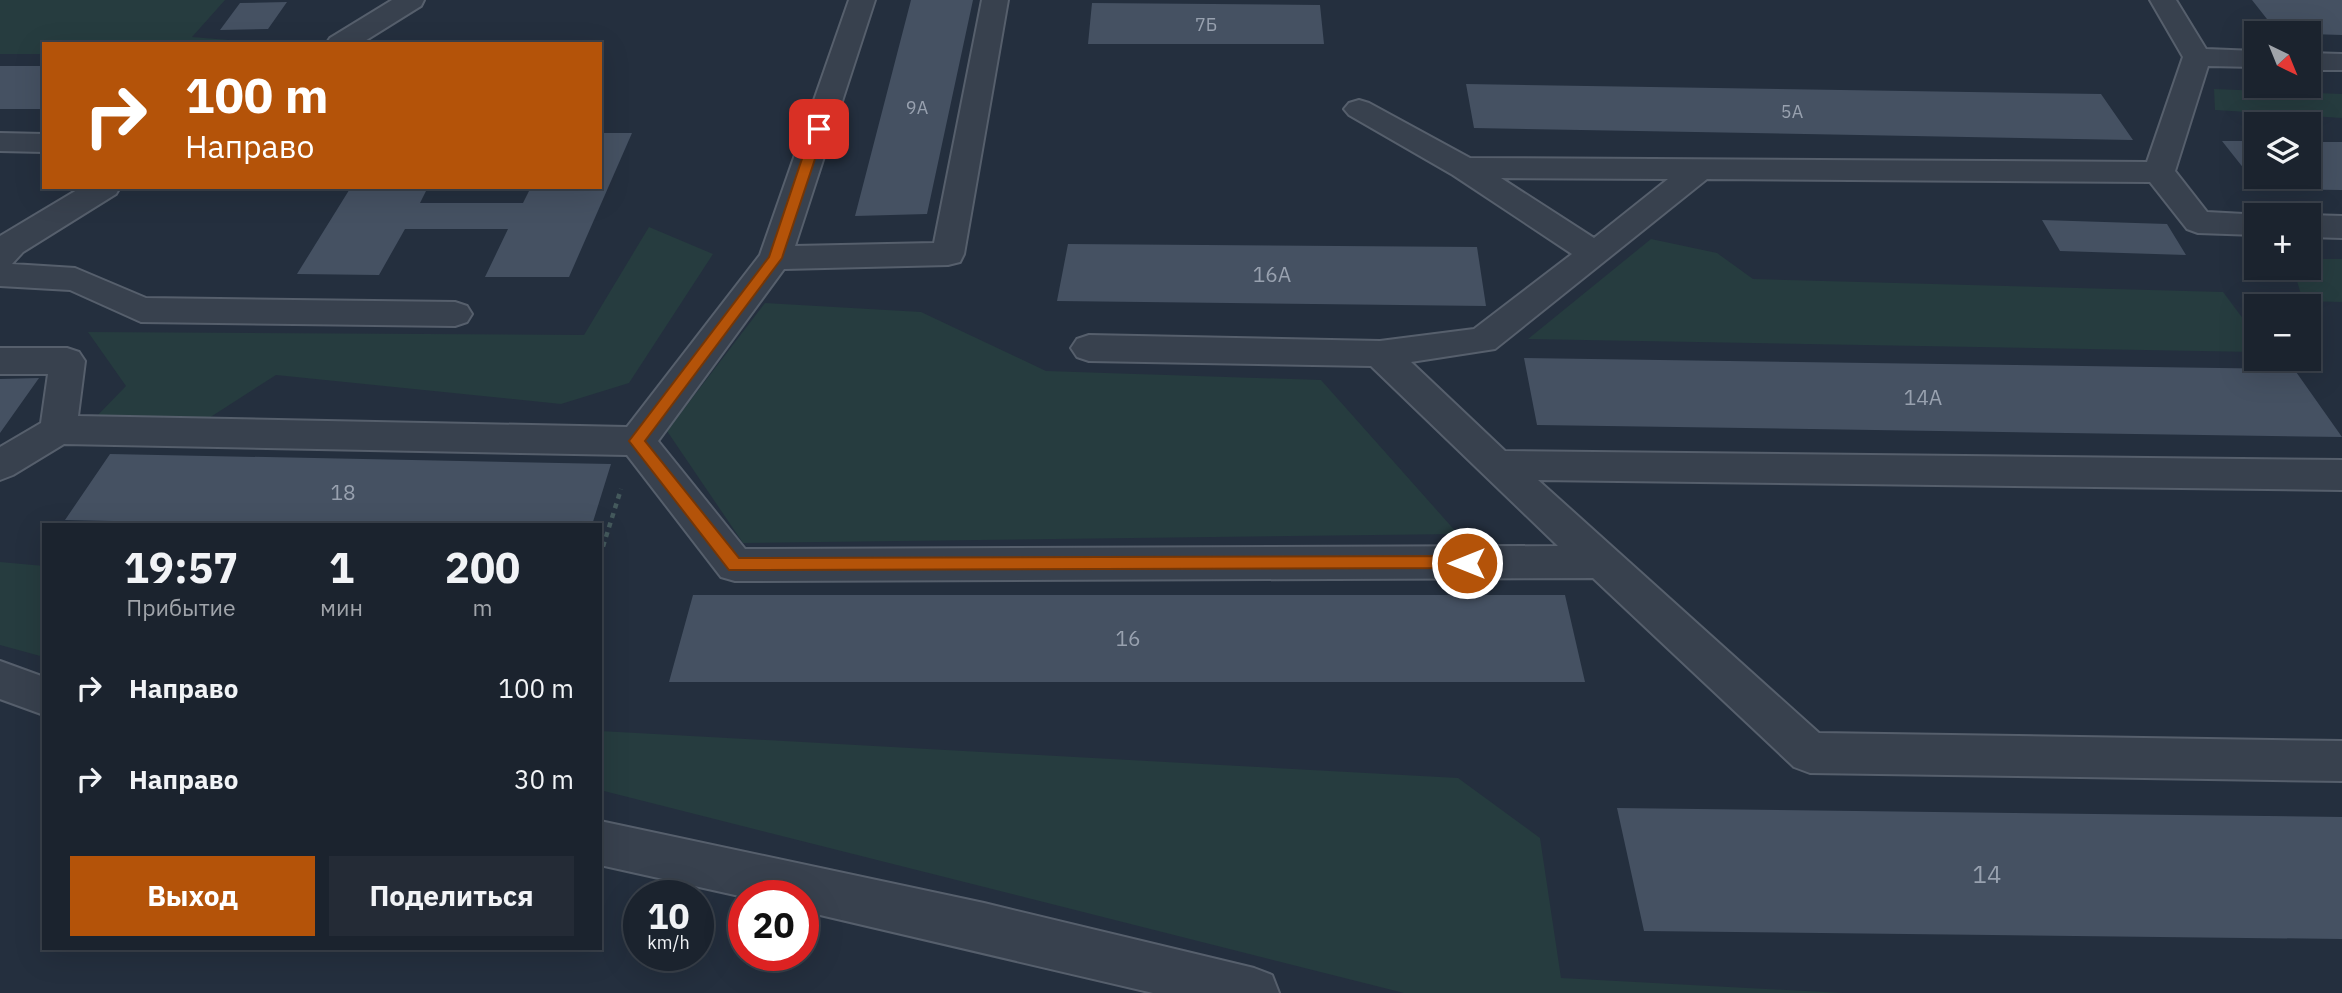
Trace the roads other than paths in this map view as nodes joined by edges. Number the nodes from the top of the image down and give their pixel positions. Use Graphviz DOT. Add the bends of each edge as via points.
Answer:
graph roads {
  1 [pos="411,0"];
  2 [pos="862,0"];
  3 [pos="995,0"];
  4 [pos="2163,0"];
  5 [pos="343,42"];
  6 [pos="2197,57"];
  7 [pos="2244,59"];
  8 [pos="2321,61"];
  9 [pos="2342,62"];
  10 [pos="1359,109"];
  11 [pos="0,142"];
  12 [pos="42,143"];
  13 [pos="1464,168"];
  14 [pos="1700,169"];
  15 [pos="2159,172"];
  16 [pos="102,189"];
  17 [pos="2244,224"];
  18 [pos="2321,226"];
  19 [pos="2342,226"];
  20 [pos="1595,254"];
  21 [pos="3,255"];
  22 [pos="775,258"];
  23 [pos="455,314"];
  24 [pos="1089,348"];
  25 [pos="1380,354"];
  26 [pos="0,361"];
  27 [pos="58,430"];
  28 [pos="636,441"];
  29 [pos="0,465"];
  30 [pos="1496,465"];
  31 [pos="2342,475"];
  32 [pos="1603,562"];
  33 [pos="0,680"];
  34 [pos="42,695"];
  35 [pos="2342,761"];
  36 [pos="602,843"];
  37 [pos="1254,993"];
  1 -- 5 [label="street"];
  2 -- 22 [label="street"];
  3 -- 22 [label="street" via="948,254"];
  4 -- 6 [label="street"];
  6 -- 7 [label="street"];
  6 -- 15 [label="street"];
  8 -- 9 [label="street"];
  10 -- 13 [label="street"];
  11 -- 12 [label="street"];
  13 -- 14 [label="street"];
  13 -- 20 [label="street"];
  14 -- 15 [label="street"];
  14 -- 20 [label="street"];
  15 -- 17 [label="street" via="2198,222"];
  16 -- 21 [label="street"];
  18 -- 19 [label="street"];
  20 -- 25 [label="street" via="1483,340"];
  21 -- 23 [label="street" via="75,279 141,310"];
  22 -- 28 [label="street"];
  24 -- 25 [label="street"];
  25 -- 30 [label="street"];
  26 -- 27 [label="street" via="66,361"];
  27 -- 28 [label="street"];
  27 -- 29 [label="street"];
  28 -- 32 [label="street" via="735,565"];
  30 -- 31 [label="street"];
  30 -- 32 [label="street"];
  32 -- 35 [label="street" via="1810,753"];
  33 -- 34 [label="street"];
  36 -- 37 [label="street" via="984,927"];
}
